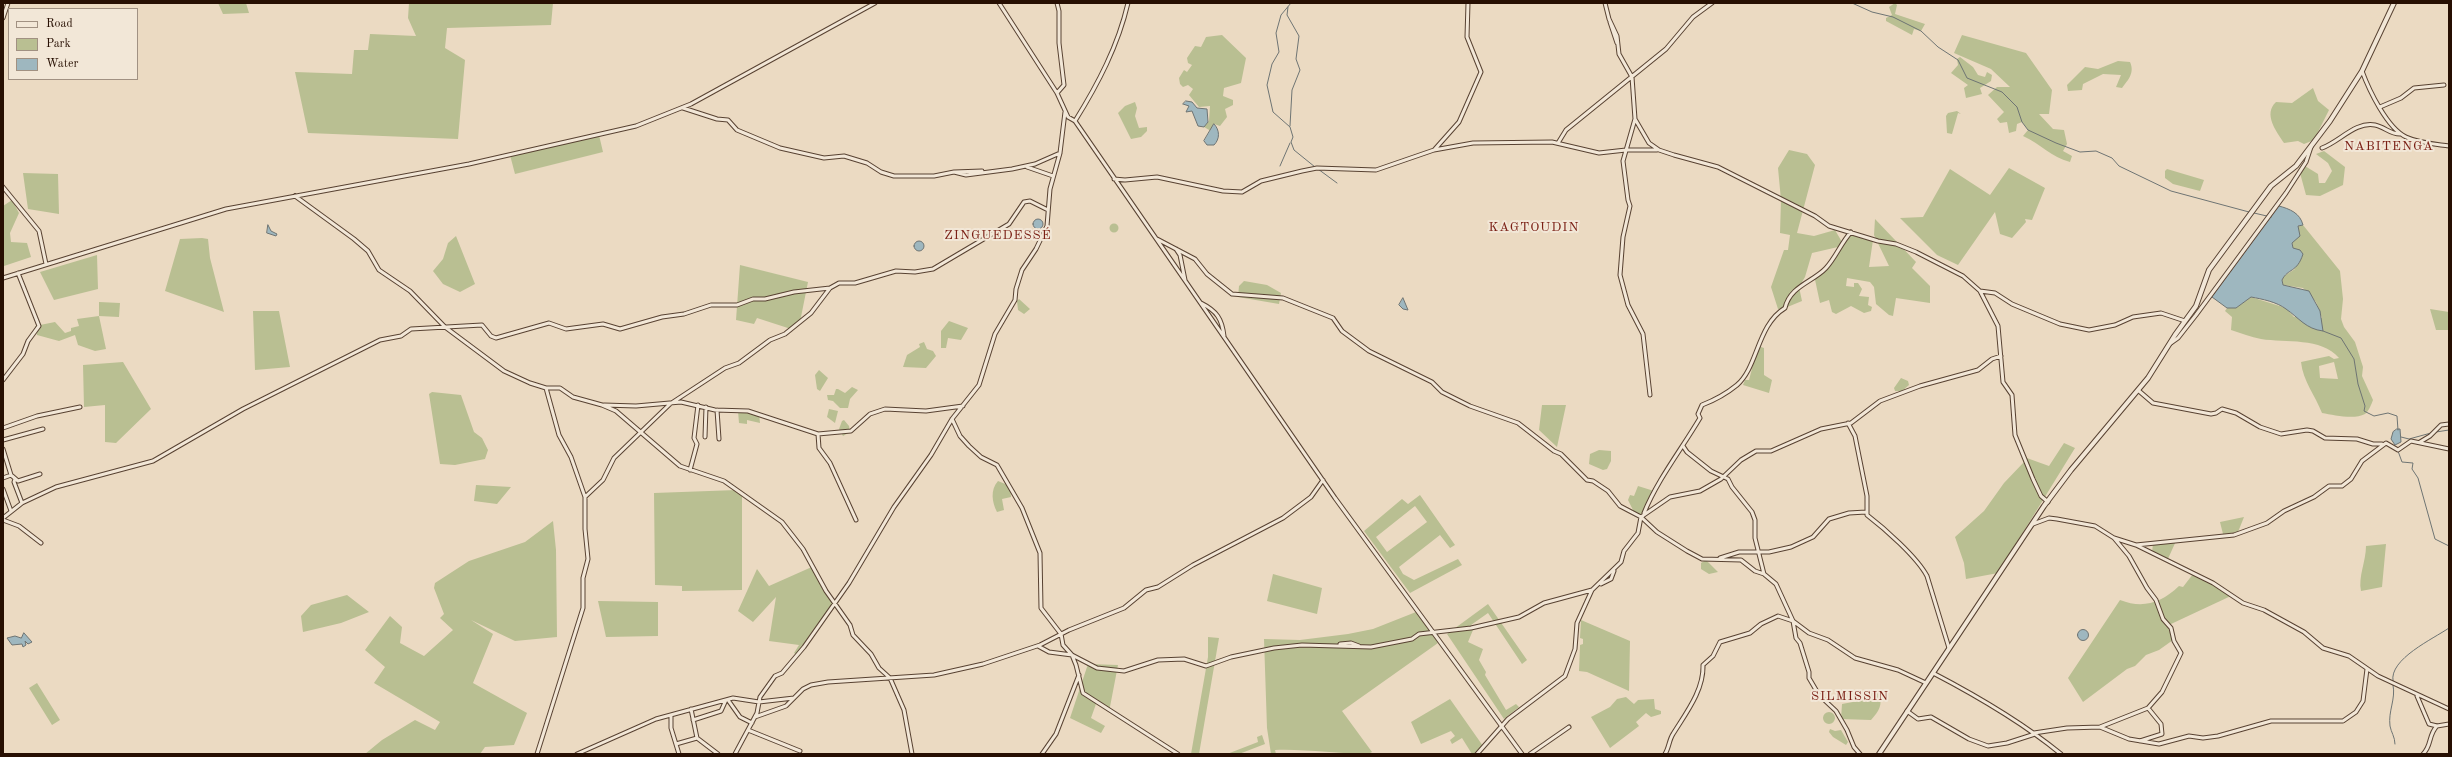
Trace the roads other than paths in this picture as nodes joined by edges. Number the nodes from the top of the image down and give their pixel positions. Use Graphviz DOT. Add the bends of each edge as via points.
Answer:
graph roads {
  1 [pos="8,3"];
  2 [pos="876,3"];
  3 [pos="999,3"];
  4 [pos="1057,3"];
  5 [pos="1128,3"];
  6 [pos="1468,3"];
  7 [pos="1606,3"];
  8 [pos="1712,3"];
  9 [pos="2394,3"];
  10 [pos="3,18"];
  11 [pos="2362,71"];
  12 [pos="1632,77"];
  13 [pos="2444,85"];
  14 [pos="1057,93"];
  15 [pos="2380,107"];
  16 [pos="683,108"];
  17 [pos="1065,112"];
  18 [pos="1635,119"];
  19 [pos="1074,122"];
  20 [pos="2401,134"];
  21 [pos="1558,142"];
  22 [pos="2449,146"];
  23 [pos="2311,147"];
  24 [pos="2322,148"];
  25 [pos="1434,150"];
  26 [pos="1626,150"];
  27 [pos="1659,150"];
  28 [pos="1060,153"];
  29 [pos="1025,167"];
  30 [pos="1053,176"];
  31 [pos="1114,179"];
  32 [pos="3,187"];
  33 [pos="295,196"];
  34 [pos="1048,210"];
  35 [pos="1851,232"];
  36 [pos="1157,239"];
  37 [pos="1174,248"];
  38 [pos="46,264"];
  39 [pos="18,273"];
  40 [pos="3,278"];
  41 [pos="1186,283"];
  42 [pos="830,288"];
  43 [pos="1980,292"];
  44 [pos="1200,303"];
  45 [pos="2185,321"];
  46 [pos="445,327"];
  47 [pos="1224,337"];
  48 [pos="2169,344"];
  49 [pos="2001,356"];
  50 [pos="3,380"];
  51 [pos="546,388"];
  52 [pos="2138,391"];
  53 [pos="1650,395"];
  54 [pos="670,404"];
  55 [pos="602,405"];
  56 [pos="698,405"];
  57 [pos="964,405"];
  58 [pos="80,407"];
  59 [pos="706,407"];
  60 [pos="717,410"];
  61 [pos="952,419"];
  62 [pos="1848,423"];
  63 [pos="2449,424"];
  64 [pos="3,428"];
  65 [pos="43,429"];
  66 [pos="640,433"];
  67 [pos="818,434"];
  68 [pos="705,438"];
  69 [pos="719,439"];
  70 [pos="3,440"];
  71 [pos="2420,442"];
  72 [pos="2382,444"];
  73 [pos="1683,446"];
  74 [pos="3,449"];
  75 [pos="2449,449"];
  76 [pos="690,470"];
  77 [pos="40,474"];
  78 [pos="11,475"];
  79 [pos="1724,476"];
  80 [pos="3,478"];
  81 [pos="15,479"];
  82 [pos="1323,480"];
  83 [pos="3,488"];
  84 [pos="585,497"];
  85 [pos="2048,502"];
  86 [pos="22,503"];
  87 [pos="11,511"];
  88 [pos="1866,512"];
  89 [pos="1644,513"];
  90 [pos="1641,517"];
  91 [pos="3,519"];
  92 [pos="856,520"];
  93 [pos="2031,524"];
  94 [pos="2114,538"];
  95 [pos="41,543"];
  96 [pos="2136,545"];
  97 [pos="1757,551"];
  98 [pos="1716,559"];
  99 [pos="1764,574"];
  100 [pos="1592,590"];
  101 [pos="834,605"];
  102 [pos="1793,621"];
  103 [pos="1062,634"];
  104 [pos="1433,634"];
  105 [pos="1038,646"];
  106 [pos="1949,648"];
  107 [pos="1072,655"];
  108 [pos="2367,669"];
  109 [pos="1933,673"];
  110 [pos="1079,675"];
  111 [pos="890,678"];
  112 [pos="1926,683"];
  113 [pos="2415,693"];
  114 [pos="795,698"];
  115 [pos="727,700"];
  116 [pos="759,702"];
  117 [pos="2148,708"];
  118 [pos="691,709"];
  119 [pos="2449,709"];
  120 [pos="1907,711"];
  121 [pos="671,715"];
  122 [pos="755,717"];
  123 [pos="693,720"];
  124 [pos="752,723"];
  125 [pos="2449,724"];
  126 [pos="1502,726"];
  127 [pos="2437,726"];
  128 [pos="1569,727"];
  129 [pos="2100,727"];
  130 [pos="748,730"];
  131 [pos="2035,733"];
  132 [pos="697,738"];
  133 [pos="2140,741"];
  134 [pos="676,744"];
  135 [pos="800,751"];
  136 [pos="537,754"];
  137 [pos="577,754"];
  138 [pos="680,754"];
  139 [pos="718,754"];
  140 [pos="735,754"];
  141 [pos="912,754"];
  142 [pos="1042,754"];
  143 [pos="1178,754"];
  144 [pos="1477,754"];
  145 [pos="1522,754"];
  146 [pos="1530,754"];
  147 [pos="1665,754"];
  148 [pos="1860,754"];
  149 [pos="1879,754"];
  150 [pos="2061,754"];
  151 [pos="2424,754"];
  1 -- 10 [label="street"];
  2 -- 16 [label="street"];
  3 -- 14 [label="street"];
  4 -- 14 [label="street" via="1060,11 1059,43 1064,86"];
  5 -- 19 [label="street" via="1121,30 1102,76"];
  6 -- 25 [label="street" via="1466,37 1481,72 1459,122"];
  7 -- 12 [label="street" via="1622,63"];
  8 -- 12 [label="street" via="1693,17 1666,49"];
  9 -- 11 [label="street"];
  11 -- 15 [label="street"];
  11 -- 23 [label="street"];
  12 -- 18 [label="street"];
  12 -- 21 [label="street" via="1566,130"];
  13 -- 15 [label="street" via="2414,88 2401,98"];
  14 -- 17 [label="street"];
  15 -- 20 [label="street"];
  16 -- 29 [label="street" via="728,120 737,130 789,151 824,158 844,156 867,163 881,172 894,176 934,176 954,172 966,175"];
  16 -- 33 [label="street" via="618,131 462,165"];
  17 -- 19 [label="street"];
  17 -- 28 [label="street"];
  18 -- 26 [label="street"];
  18 -- 27 [label="street" via="1644,137"];
  19 -- 31 [label="street"];
  20 -- 22 [label="street" via="2412,139"];
  20 -- 24 [label="street" via="2396,135 2376,125 2364,125 2335,144"];
  21 -- 25 [label="street" via="1473,143"];
  21 -- 26 [label="street" via="1599,153"];
  23 -- 45 [label="street" via="2296,166 2271,186 2209,270 2196,306"];
  23 -- 48 [label="street" via="2306,162 2282,199 2196,315 2178,338"];
  25 -- 31 [label="street" via="1376,170 1317,168 1302,171 1262,181 1242,192 1223,191 1157,177"];
  26 -- 27 [label="street"];
  26 -- 53 [label="street" via="1624,167 1630,206 1623,237 1620,275 1628,305 1643,334"];
  27 -- 35 [label="street" via="1718,167 1815,216 1829,226"];
  28 -- 29 [label="street"];
  28 -- 30 [label="street"];
  29 -- 30 [label="street"];
  30 -- 34 [label="street"];
  31 -- 36 [label="street"];
  32 -- 38 [label="street" via="39,231"];
  33 -- 38 [label="street" via="226,209"];
  33 -- 46 [label="street" via="364,247 379,270 410,291"];
  34 -- 42 [label="street" via="1041,209 1030,201 1024,202 1010,224 933,269 915,272 896,271 855,283 839,282"];
  34 -- 57 [label="street" via="1047,226 1036,250 1022,270 1015,300 995,334 979,385"];
  35 -- 43 [label="street" via="1916,252 1963,276"];
  35 -- 73 [label="street" via="1826,268 1798,287 1785,308 1775,314 1737,385 1718,398 1702,404 1698,414 1700,418"];
  36 -- 37 [label="street"];
  36 -- 41 [label="street"];
  37 -- 41 [label="street" via="1180,256"];
  37 -- 90 [label="street" via="1195,259 1207,274 1231,294 1283,298 1333,318 1342,331 1383,359 1432,382 1442,392 1470,406 1518,423 1561,454 1587,480 1608,491 1620,506"];
  38 -- 39 [label="street"];
  39 -- 40 [label="street"];
  39 -- 50 [label="street" via="39,326 28,341 23,354"];
  41 -- 44 [label="street"];
  42 -- 46 [label="street" via="753,299 730,306 711,305 620,329 603,324 566,329 549,323 496,338 491,336 482,324"];
  42 -- 54 [label="street" via="810,313 785,334 770,340 739,363 725,368"];
  43 -- 45 [label="street" via="1996,293 2012,304 2060,324 2089,330 2115,325 2133,317 2161,313"];
  43 -- 49 [label="street" via="1998,326"];
  44 -- 47 [label="street"];
  44 -- 47 [label="street" via="1217,313 1222,320"];
  45 -- 48 [label="street"];
  46 -- 51 [label="street" via="504,371"];
  46 -- 86 [label="street" via="412,329 400,336 380,340 255,403 153,461 56,487"];
  47 -- 82 [label="street"];
  48 -- 52 [label="street"];
  49 -- 62 [label="street" via="1978,370 1880,400 1857,419"];
  49 -- 85 [label="street" via="2003,382 2012,395 2015,435 2027,468 2041,496"];
  51 -- 55 [label="street" via="560,388 577,399"];
  51 -- 84 [label="street" via="559,435 571,457"];
  52 -- 72 [label="street" via="2149,401 2158,404 2214,414 2222,409 2229,410 2260,427 2280,434 2307,430 2325,438 2357,439"];
  52 -- 85 [label="street" via="2071,470"];
  54 -- 55 [label="street"];
  54 -- 56 [label="street" via="681,402"];
  54 -- 66 [label="street"];
  55 -- 66 [label="street" via="616,411"];
  56 -- 59 [label="street"];
  56 -- 76 [label="street" via="694,438 697,444"];
  57 -- 61 [label="street"];
  57 -- 67 [label="street" via="926,411 884,410 870,414 851,431"];
  58 -- 64 [label="street" via="37,416"];
  59 -- 60 [label="street"];
  59 -- 68 [label="street"];
  60 -- 67 [label="street" via="748,411"];
  60 -- 69 [label="street"];
  61 -- 101 [label="street"];
  61 -- 103 [label="street" via="960,436 982,457 995,463 1013,488 1040,553 1041,608"];
  62 -- 79 [label="street" via="1815,431 1772,451 1756,451 1741,460"];
  62 -- 88 [label="street" via="1855,436 1867,496"];
  63 -- 71 [label="street" via="2441,425 2435,433"];
  65 -- 70 [label="street"];
  66 -- 76 [label="street" via="670,459"];
  66 -- 84 [label="street" via="611,461 604,480"];
  67 -- 92 [label="street" via="820,448 830,463"];
  71 -- 72 [label="street" via="2411,441 2398,450 2388,443"];
  71 -- 75 [label="street"];
  72 -- 96 [label="street" via="2362,461 2351,479 2342,486 2329,486 2267,523 2234,535"];
  73 -- 79 [label="street" via="1711,471"];
  73 -- 89 [label="street" via="1659,480"];
  74 -- 78 [label="street"];
  76 -- 101 [label="street" via="724,481 782,522 803,549"];
  77 -- 81 [label="street" via="18,481"];
  78 -- 80 [label="street"];
  78 -- 81 [label="street"];
  79 -- 89 [label="street" via="1695,492 1670,497"];
  79 -- 97 [label="street" via="1752,512"];
  81 -- 86 [label="street"];
  82 -- 103 [label="street" via="1311,496 1283,518 1193,565 1158,587 1146,590 1124,608"];
  82 -- 104 [label="street"];
  83 -- 87 [label="street"];
  84 -- 136 [label="street" via="588,559 583,578 583,608"];
  85 -- 93 [label="street"];
  86 -- 87 [label="street"];
  87 -- 91 [label="street"];
  88 -- 97 [label="street" via="1849,513 1829,520 1813,537 1792,547"];
  88 -- 106 [label="street" via="1922,567"];
  89 -- 90 [label="street"];
  90 -- 98 [label="street" via="1657,532 1698,557"];
  90 -- 100 [label="street" via="1634,541 1624,551 1621,562"];
  91 -- 95 [label="street" via="19,526"];
  93 -- 94 [label="street" via="2049,518 2060,519 2095,526"];
  93 -- 106 [label="street"];
  94 -- 96 [label="street"];
  94 -- 117 [label="street" via="2129,556 2156,600 2182,653 2162,692"];
  96 -- 108 [label="street" via="2215,584 2243,603 2264,610 2304,632 2323,648 2349,656"];
  97 -- 98 [label="street" via="1739,552"];
  97 -- 99 [label="street"];
  98 -- 99 [label="street" via="1740,560"];
  99 -- 102 [label="street" via="1776,584"];
  100 -- 104 [label="street" via="1544,603 1519,617"];
  100 -- 126 [label="street" via="1577,623 1575,649 1564,676"];
  101 -- 111 [label="street" via="879,668"];
  101 -- 116 [label="street" via="804,647 782,672 775,676"];
  102 -- 112 [label="street" via="1860,660 1898,670"];
  102 -- 147 [label="street" via="1778,616 1760,624 1750,633 1720,642 1713,656 1703,665 1702,684 1683,721 1672,736"];
  102 -- 148 [label="street" via="1809,678 1819,695 1836,711"];
  103 -- 105 [label="street"];
  103 -- 107 [label="street" via="1063,645"];
  104 -- 107 [label="street" via="1419,634 1412,639 1389,645 1302,645 1274,648 1231,657 1206,666 1184,659 1158,660 1124,671 1097,668"];
  104 -- 126 [label="street"];
  105 -- 107 [label="street" via="1049,652"];
  105 -- 111 [label="street" via="983,664 934,675"];
  106 -- 109 [label="street"];
  107 -- 110 [label="street"];
  108 -- 113 [label="street"];
  108 -- 133 [label="street" via="2363,701 2356,712 2343,721 2271,721 2203,738 2189,736 2159,744"];
  109 -- 112 [label="street"];
  109 -- 131 [label="street" via="2000,710"];
  110 -- 142 [label="street" via="1056,734"];
  110 -- 143 [label="street" via="1085,695"];
  111 -- 114 [label="street" via="811,685"];
  111 -- 141 [label="street" via="904,710"];
  112 -- 120 [label="street"];
  113 -- 119 [label="street"];
  113 -- 127 [label="street" via="2428,724"];
  114 -- 116 [label="street"];
  114 -- 122 [label="street" via="780,709"];
  115 -- 116 [label="street" via="733,698"];
  115 -- 118 [label="street"];
  115 -- 123 [label="street" via="721,711"];
  115 -- 124 [label="street" via="740,717"];
  116 -- 122 [label="street"];
  117 -- 129 [label="street"];
  117 -- 133 [label="street" via="2160,724 2162,734"];
  118 -- 121 [label="street"];
  118 -- 123 [label="street"];
  120 -- 131 [label="street" via="1918,719 1931,717 1969,739 1988,746 2007,743"];
  120 -- 149 [label="street"];
  121 -- 134 [label="street" via="671,728"];
  121 -- 137 [label="street" via="656,719"];
  122 -- 124 [label="street"];
  123 -- 132 [label="street"];
  124 -- 130 [label="street"];
  125 -- 127 [label="street"];
  126 -- 144 [label="street"];
  126 -- 145 [label="street"];
  127 -- 151 [label="street" via="2431,732"];
  128 -- 146 [label="street"];
  129 -- 131 [label="street" via="2067,728"];
  129 -- 133 [label="street"];
  130 -- 135 [label="street"];
  130 -- 140 [label="street"];
  131 -- 150 [label="street"];
  132 -- 134 [label="street"];
  132 -- 139 [label="street"];
  134 -- 138 [label="street"];
}
